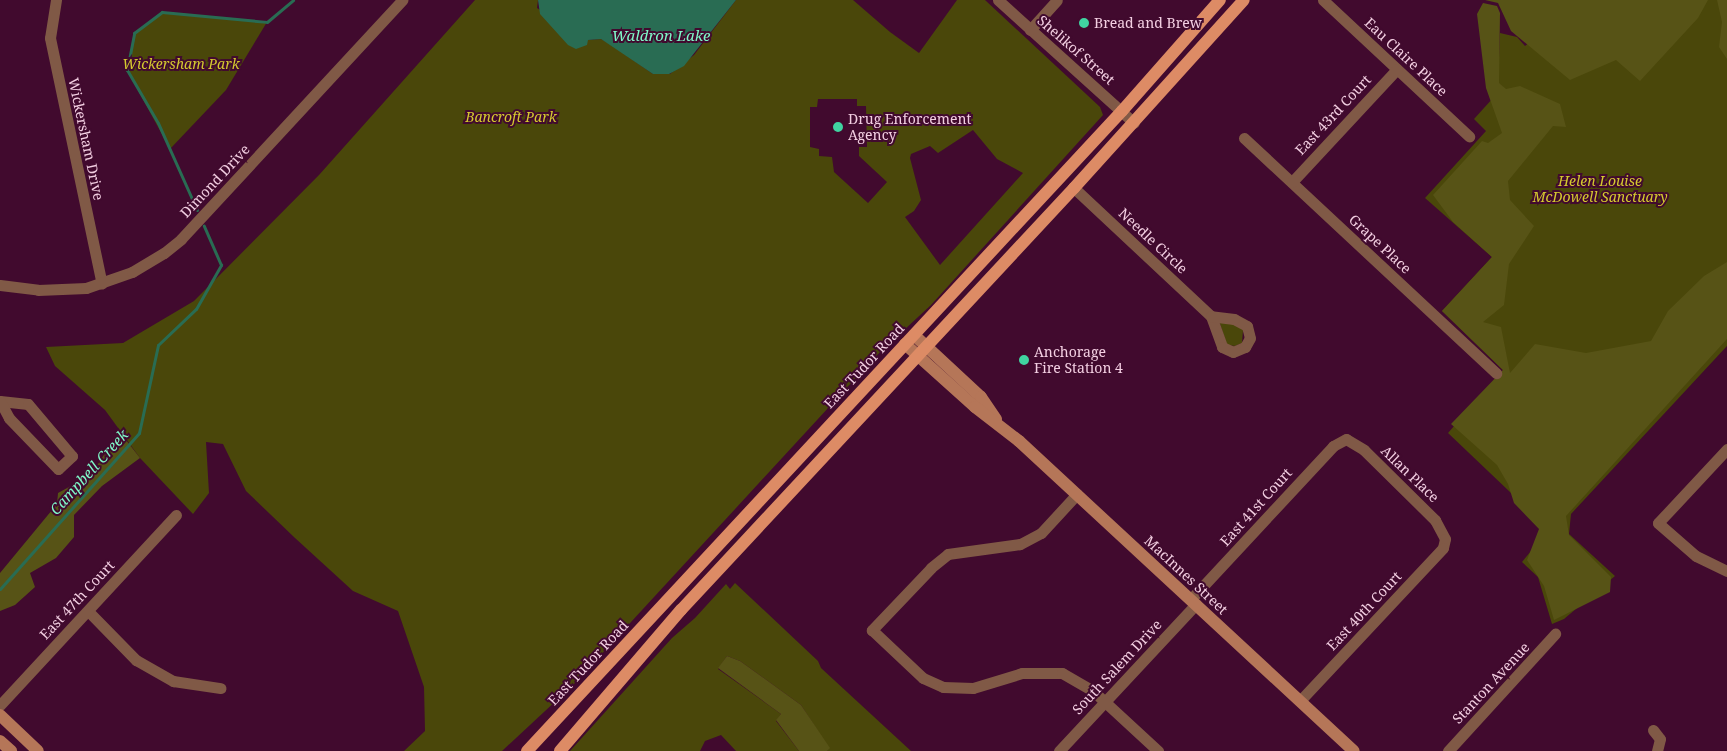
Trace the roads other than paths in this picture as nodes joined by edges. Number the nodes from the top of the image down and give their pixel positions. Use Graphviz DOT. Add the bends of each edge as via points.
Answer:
graph roads {
  1 [pos="56,0"];
  2 [pos="402,0"];
  3 [pos="998,0"];
  4 [pos="1057,0"];
  5 [pos="1220,0"];
  6 [pos="1244,0"];
  7 [pos="1323,0"];
  8 [pos="1030,30"];
  9 [pos="1397,69"];
  10 [pos="1122,111"];
  11 [pos="1134,123"];
  12 [pos="1469,136"];
  13 [pos="1244,138"];
  14 [pos="1292,182"];
  15 [pos="1074,188"];
  16 [pos="102,284"];
  17 [pos="0,285"];
  18 [pos="1211,316"];
  19 [pos="910,340"];
  20 [pos="922,351"];
  21 [pos="1496,373"];
  22 [pos="0,401"];
  23 [pos="1346,439"];
  24 [pos="1727,450"];
  25 [pos="1077,494"];
  26 [pos="176,515"];
  27 [pos="1445,539"];
  28 [pos="1727,570"];
  29 [pos="1194,602"];
  30 [pos="88,611"];
  31 [pos="1555,634"];
  32 [pos="220,688"];
  33 [pos="1300,701"];
  34 [pos="1104,702"];
  35 [pos="0,705"];
  36 [pos="0,715"];
  37 [pos="1652,730"];
  38 [pos="0,741"];
  39 [pos="11,751"];
  40 [pos="38,751"];
  41 [pos="528,751"];
  42 [pos="560,751"];
  43 [pos="1059,751"];
  44 [pos="1158,751"];
  45 [pos="1354,751"];
  46 [pos="1448,751"];
  47 [pos="1657,751"];
  1 -- 16 [label="street, Wickersham Drive" via="50,38"];
  2 -- 16 [label="street, Dimond Drive" via="181,239 132,272"];
  3 -- 8 [label="street, Shelikof Street"];
  4 -- 8 [label="street"];
  5 -- 10 [label="main road, East Tudor Road"];
  6 -- 11 [label="main road"];
  7 -- 9 [label="street, Eau Claire Place"];
  8 -- 10 [label="street, Shelikof Street"];
  9 -- 12 [label="street, Eau Claire Place"];
  9 -- 14 [label="street, East 43rd Court"];
  10 -- 11 [label="street, Shelikof Street"];
  10 -- 19 [label="main road, East Tudor Road"];
  11 -- 15 [label="main road"];
  13 -- 14 [label="street, Grape Place"];
  14 -- 21 [label="street, Grape Place"];
  15 -- 18 [label="street, Needle Circle"];
  15 -- 20 [label="main road"];
  16 -- 17 [label="street, Dimond Drive" via="72,290"];
  19 -- 20 [label="street, MacInnes Street"];
  19 -- 41 [label="main road, East Tudor Road"];
  20 -- 25 [label="street, MacInnes Street" via="975,407 997,421"];
  20 -- 42 [label="main road" via="681,610"];
  22 -- 22 [label="street" via="9,418 58,469 72,456 28,404"];
  23 -- 27 [label="street, Allan Place" via="1364,450 1435,520"];
  23 -- 29 [label="street, East 41st Court" via="1321,457"];
  24 -- 28 [label="street" via="1658,523 1696,556"];
  25 -- 29 [label="street, MacInnes Street"];
  25 -- 34 [label="street" via="1041,533 1020,544 948,554 872,630 923,678 943,688 973,688 1022,673 1047,672 1083,683"];
  26 -- 30 [label="street, East 47th Court"];
  27 -- 33 [label="street, East 40th Court" via="1437,556"];
  29 -- 33 [label="street, MacInnes Street"];
  29 -- 34 [label="street, South Salem Drive"];
  30 -- 32 [label="street" via="144,664 173,681"];
  30 -- 35 [label="street, East 47th Court"];
  31 -- 46 [label="street, Stanton Avenue"];
  33 -- 45 [label="street, MacInnes Street"];
  34 -- 43 [label="street, South Salem Drive"];
  34 -- 44 [label="street"];
  36 -- 40 [label="street"];
  37 -- 47 [label="street" via="1660,739"];
  38 -- 39 [label="street"];
}
